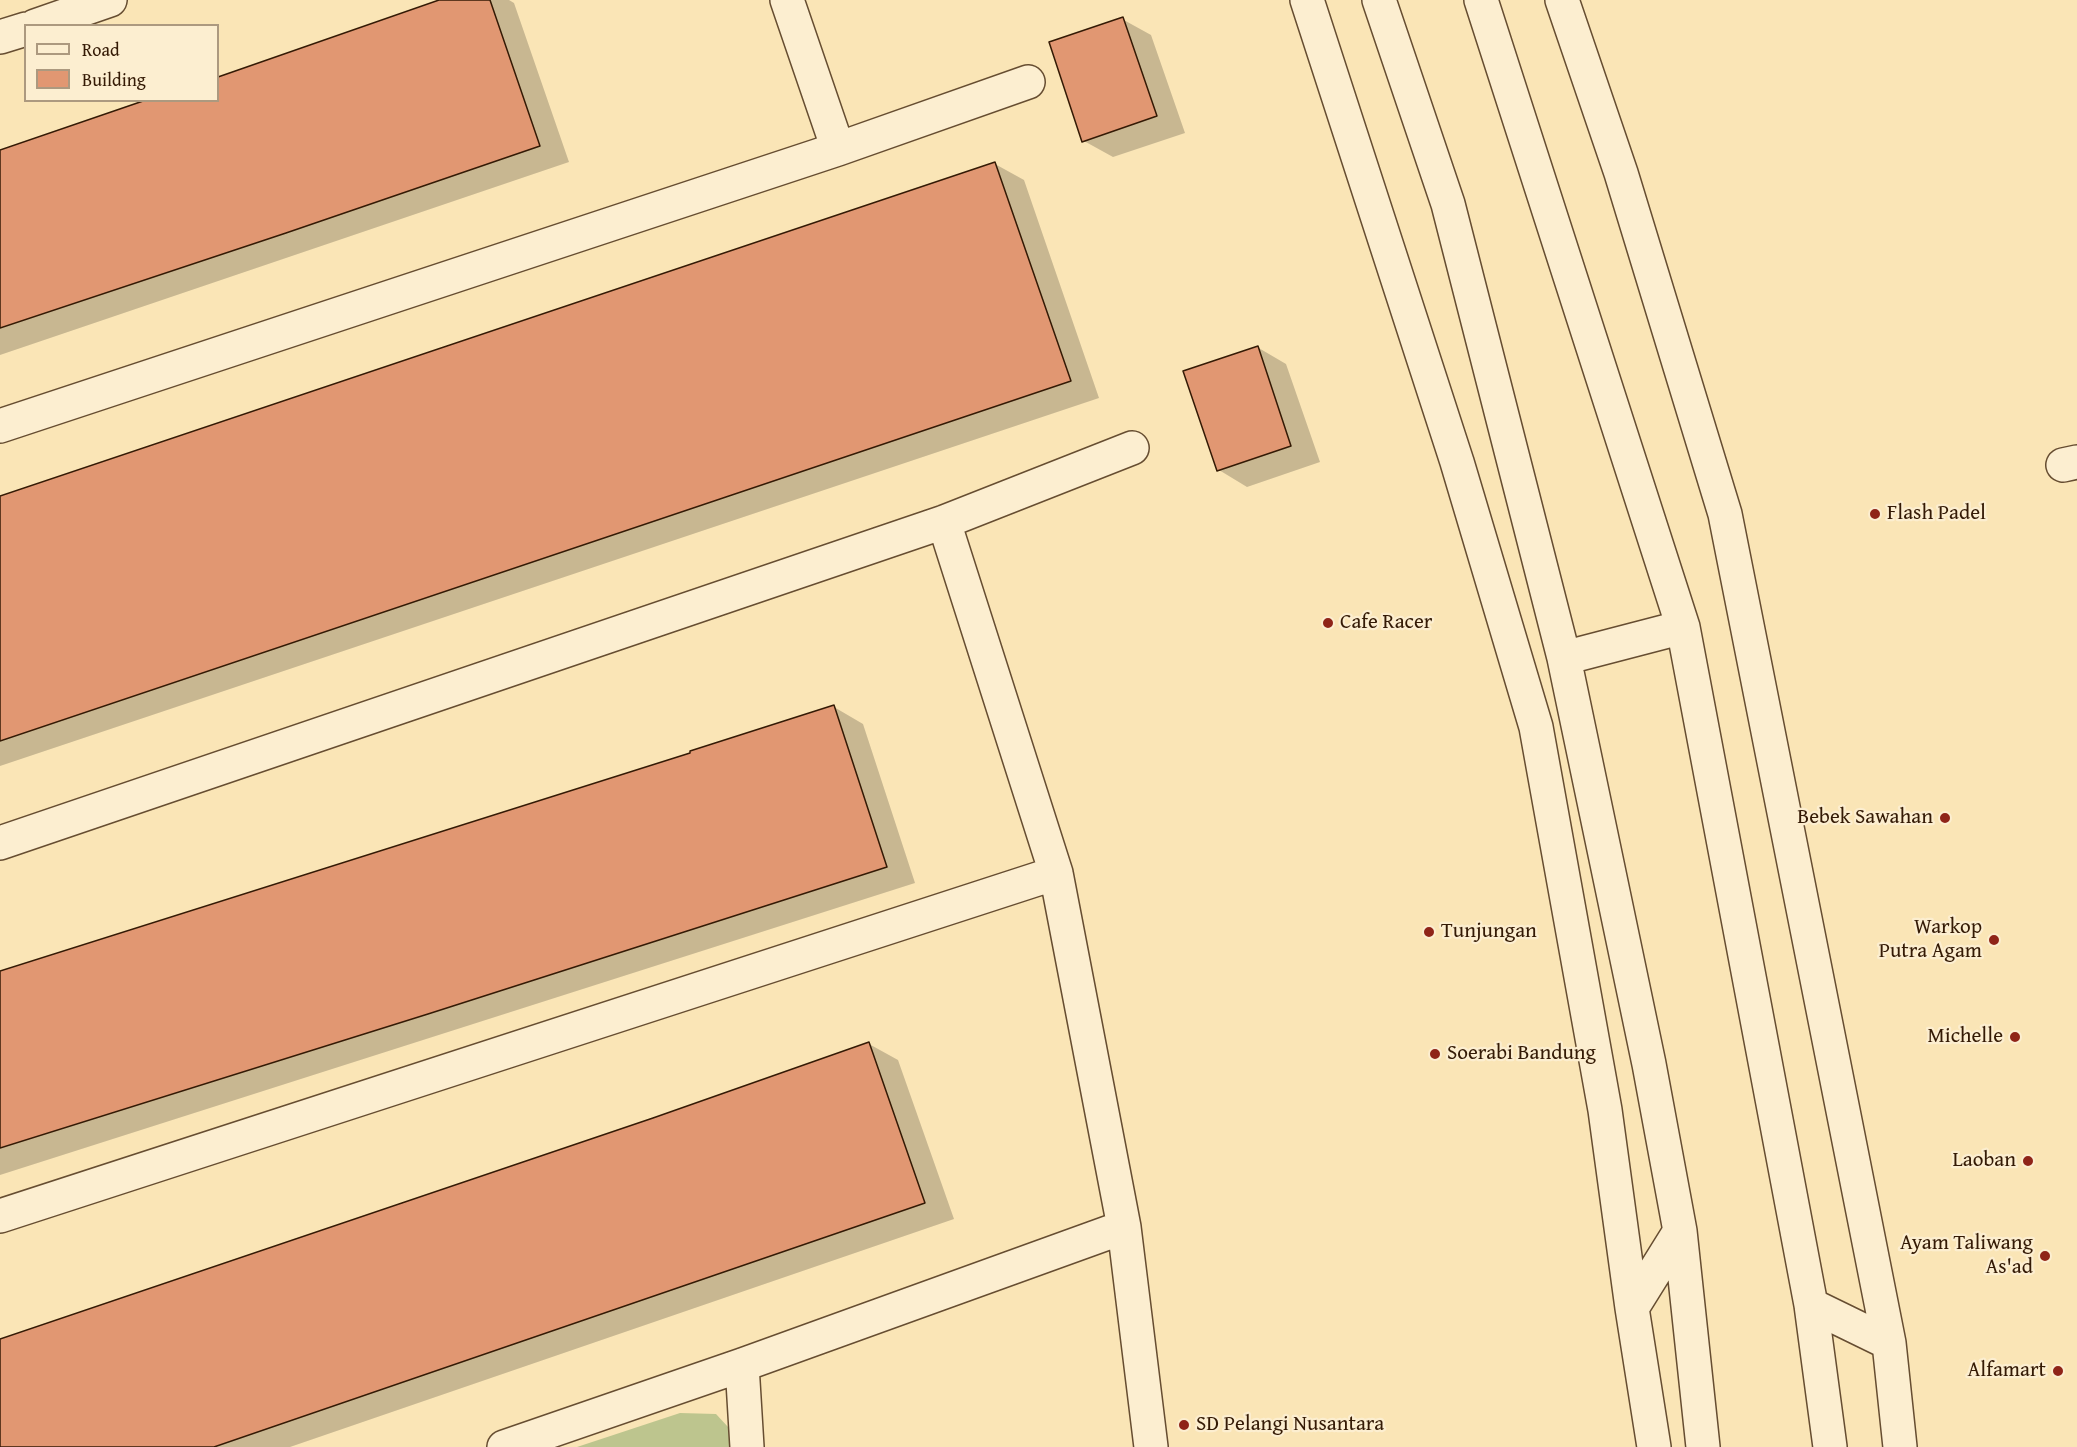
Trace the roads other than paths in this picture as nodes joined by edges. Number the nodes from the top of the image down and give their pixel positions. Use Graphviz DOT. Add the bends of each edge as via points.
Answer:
graph roads {
  1 [pos="110,0"];
  2 [pos="787,0"];
  3 [pos="1307,0"];
  4 [pos="1379,0"];
  5 [pos="1481,0"];
  6 [pos="1562,0"];
  7 [pos="40,24"];
  8 [pos="24,29"];
  9 [pos="0,37"];
  10 [pos="1028,82"];
  11 [pos="838,149"];
  12 [pos="0,426"];
  13 [pos="1132,448"];
  14 [pos="944,522"];
  15 [pos="1683,627"];
  16 [pos="1564,658"];
  17 [pos="0,843"];
  18 [pos="1056,873"];
  19 [pos="0,1216"];
  20 [pos="1124,1227"];
  21 [pos="1680,1231"];
  22 [pos="1811,1305"];
  23 [pos="1632,1308"];
  24 [pos="1890,1342"];
  25 [pos="742,1365"];
  26 [pos="504,1447"];
  27 [pos="747,1447"];
  28 [pos="1151,1447"];
  29 [pos="1654,1447"];
  30 [pos="1703,1447"];
  31 [pos="1830,1447"];
  32 [pos="1900,1447"];
  1 -- 7 [label="street"];
  2 -- 11 [label="street"];
  3 -- 23 [label="street" via="1457,462 1536,727 1605,1110"];
  4 -- 16 [label="street" via="1448,204"];
  5 -- 15 [label="street"];
  6 -- 24 [label="street" via="1621,173 1725,514"];
  8 -- 9 [label="street"];
  10 -- 11 [label="street"];
  11 -- 12 [label="street"];
  13 -- 14 [label="street"];
  14 -- 17 [label="street"];
  14 -- 18 [label="street"];
  15 -- 16 [label="street"];
  15 -- 22 [label="street"];
  16 -- 21 [label="street"];
  18 -- 19 [label="street"];
  18 -- 20 [label="street"];
  20 -- 25 [label="street"];
  20 -- 28 [label="street"];
  21 -- 23 [label="street"];
  21 -- 30 [label="street"];
  22 -- 24 [label="street"];
  22 -- 31 [label="street"];
  23 -- 29 [label="street"];
  24 -- 32 [label="street"];
  25 -- 26 [label="street"];
  25 -- 27 [label="street"];
}
